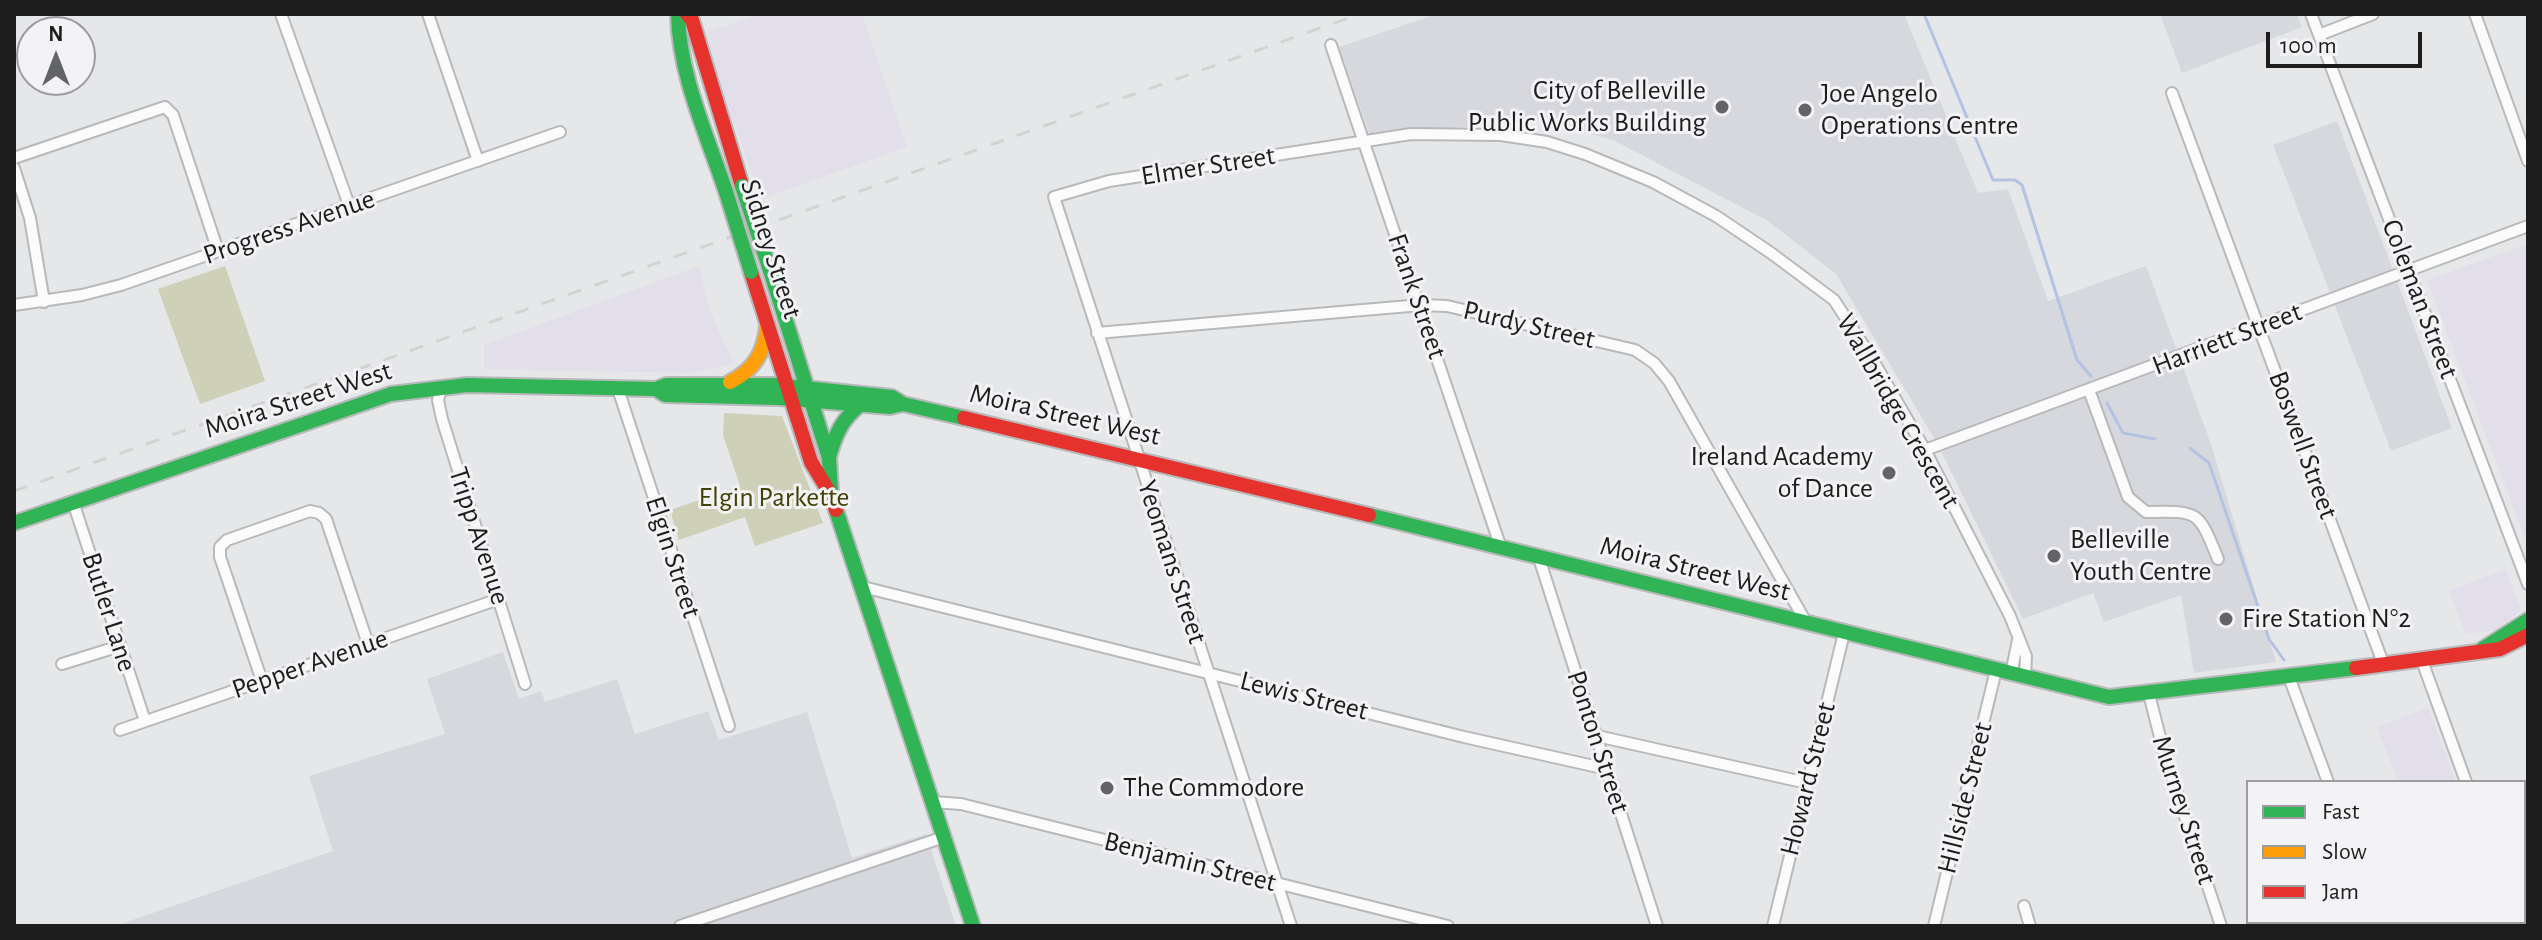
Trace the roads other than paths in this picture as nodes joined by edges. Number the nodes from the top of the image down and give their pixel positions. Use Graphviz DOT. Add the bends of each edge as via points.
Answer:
graph roads {
  1 [pos="281,14"];
  2 [pos="428,14"];
  3 [pos="678,14"];
  4 [pos="687,14"];
  5 [pos="2311,14"];
  6 [pos="2373,14"];
  7 [pos="2475,14"];
  8 [pos="2319,35"];
  9 [pos="1331,45"];
  10 [pos="2172,93"];
  11 [pos="560,132"];
  12 [pos="1364,141"];
  13 [pos="14,158"];
  14 [pos="478,161"];
  15 [pos="2528,161"];
  16 [pos="14,168"];
  17 [pos="1054,197"];
  18 [pos="349,205"];
  19 [pos="2528,226"];
  20 [pos="218,251"];
  21 [pos="2409,270"];
  22 [pos="44,302"];
  23 [pos="14,305"];
  24 [pos="1421,305"];
  25 [pos="767,323"];
  26 [pos="2260,326"];
  27 [pos="1097,333"];
  28 [pos="727,384"];
  29 [pos="441,388"];
  30 [pos="618,389"];
  31 [pos="656,389"];
  32 [pos="2089,390"];
  33 [pos="789,392"];
  34 [pos="809,394"];
  35 [pos="903,404"];
  36 [pos="860,405"];
  37 [pos="1925,450"];
  38 [pos="829,458"];
  39 [pos="1138,458"];
  40 [pos="831,495"];
  41 [pos="73,502"];
  42 [pos="14,523"];
  43 [pos="1501,548"];
  44 [pos="1539,558"];
  45 [pos="2218,559"];
  46 [pos="2528,584"];
  47 [pos="863,587"];
  48 [pos="499,599"];
  49 [pos="2528,620"];
  50 [pos="1807,624"];
  51 [pos="1844,633"];
  52 [pos="2528,635"];
  53 [pos="368,644"];
  54 [pos="120,646"];
  55 [pos="2528,646"];
  56 [pos="2510,647"];
  57 [pos="2481,650"];
  58 [pos="2421,658"];
  59 [pos="2383,663"];
  60 [pos="62,664"];
  61 [pos="1996,670"];
  62 [pos="1207,671"];
  63 [pos="2018,676"];
  64 [pos="2289,677"];
  65 [pos="262,681"];
  66 [pos="525,684"];
  67 [pos="2149,694"];
  68 [pos="145,721"];
  69 [pos="729,726"];
  70 [pos="120,730"];
  71 [pos="1597,736"];
  72 [pos="1607,769"];
  73 [pos="2327,780"];
  74 [pos="2465,780"];
  75 [pos="1807,783"];
  76 [pos="933,802"];
  77 [pos="944,837"];
  78 [pos="1277,884"];
  79 [pos="2024,906"];
  80 [pos="680,926"];
  81 [pos="973,926"];
  82 [pos="1291,926"];
  83 [pos="1448,926"];
  84 [pos="1657,926"];
  85 [pos="1773,926"];
  86 [pos="1934,926"];
  87 [pos="2030,926"];
  88 [pos="2221,926"];
  1 -- 18 [label="street"];
  2 -- 14 [label="street"];
  3 -- 25 [label="main road, Sidney Street, bridge" via="686,64"];
  4 -- 34 [label="main road, Sidney Street, bridge"];
  5 -- 8 [label="street, Coleman Street"];
  6 -- 8 [label="street"];
  7 -- 15 [label="street"];
  8 -- 21 [label="street, Coleman Street"];
  9 -- 12 [label="street, Frank Street"];
  10 -- 26 [label="street, Boswell Street"];
  11 -- 14 [label="street, Progress Avenue"];
  12 -- 17 [label="street, Elmer Street" via="1109,181"];
  12 -- 24 [label="street, Frank Street"];
  12 -- 37 [label="street, Wallbridge Crescent" via="1411,134 1501,135 1547,142 1653,182 1716,216 1834,300"];
  13 -- 20 [label="street" via="165,107 173,115"];
  14 -- 18 [label="street, Progress Avenue"];
  16 -- 22 [label="street" via="30,218"];
  17 -- 27 [label="street, Yeomans Street"];
  18 -- 20 [label="street, Progress Avenue"];
  19 -- 21 [label="street, Harriett Street"];
  20 -- 22 [label="street, Progress Avenue" via="113,288"];
  21 -- 26 [label="street, Harriett Street"];
  21 -- 46 [label="street, Coleman Street"];
  22 -- 23 [label="street, Progress Avenue"];
  24 -- 27 [label="street, Purdy Street"];
  24 -- 43 [label="street, Frank Street"];
  24 -- 50 [label="street, Purdy Street" via="1447,306 1635,350 1654,363"];
  25 -- 28 [label="main road" via="759,361"];
  25 -- 33 [label="main road, Sidney Street"];
  26 -- 32 [label="street, Harriett Street"];
  26 -- 59 [label="street, Boswell Street"];
  27 -- 39 [label="street, Yeomans Street"];
  28 -- 31 [label="main road, Moira Street West"];
  28 -- 33 [label="main road, Moira Street West"];
  29 -- 30 [label="main road, Moira Street West"];
  29 -- 41 [label="main road, Moira Street West" via="391,394"];
  29 -- 48 [label="street, Tripp Avenue" via="442,419"];
  30 -- 31 [label="main road, Moira Street West"];
  30 -- 69 [label="street, Elgin Street"];
  31 -- 33 [label="main road, Moira Street West" via="665,395"];
  32 -- 37 [label="street, Harriett Street"];
  32 -- 45 [label="street" via="2128,497 2146,512 2185,511 2204,523"];
  33 -- 34 [label="main road, Moira Street West"];
  33 -- 40 [label="main road, Sidney Street" via="811,462"];
  34 -- 35 [label="main road, Moira Street West" via="892,397"];
  34 -- 36 [label="main road, Moira Street West"];
  34 -- 38 [label="main road, Sidney Street"];
  35 -- 36 [label="main road, Moira Street West"];
  35 -- 39 [label="main road, Moira Street West"];
  36 -- 38 [label="main road" via="840,423"];
  37 -- 63 [label="street, Wallbridge Crescent" via="2010,616 2018,638"];
  38 -- 40 [label="main road, Sidney Street"];
  39 -- 43 [label="main road, Moira Street West"];
  39 -- 62 [label="street, Yeomans Street"];
  40 -- 47 [label="main road, Sidney Street"];
  41 -- 42 [label="main road, Moira Street West"];
  41 -- 54 [label="street, Butler Lane"];
  43 -- 44 [label="main road, Moira Street West"];
  44 -- 50 [label="main road, Moira Street West"];
  44 -- 71 [label="street, Ponton Street"];
  47 -- 62 [label="street, Lewis Street"];
  47 -- 76 [label="main road, Sidney Street"];
  48 -- 53 [label="street, Pepper Avenue"];
  48 -- 66 [label="street, Tripp Avenue"];
  49 -- 57 [label="main road, Moira Street West"];
  50 -- 51 [label="main road, Moira Street West"];
  51 -- 61 [label="main road, Moira Street West"];
  51 -- 75 [label="street, Howard Street"];
  52 -- 56 [label="main road, Moira Street West"];
  53 -- 65 [label="street, Pepper Avenue"];
  53 -- 65 [label="street" via="326,519 310,511 220,547"];
  54 -- 60 [label="street"];
  54 -- 68 [label="street, Butler Lane"];
  55 -- 56 [label="main road"];
  56 -- 57 [label="main road, Moira Street West"];
  57 -- 58 [label="main road, Moira Street West"];
  58 -- 59 [label="main road, Moira Street West"];
  58 -- 74 [label="street"];
  59 -- 64 [label="main road, Moira Street West"];
  61 -- 63 [label="main road, Moira Street West"];
  61 -- 86 [label="street, Hillside Street"];
  62 -- 72 [label="street, Lewis Street"];
  62 -- 78 [label="street, Yeomans Street"];
  63 -- 67 [label="main road, Moira Street West" via="2109,697"];
  64 -- 67 [label="main road, Moira Street West"];
  64 -- 73 [label="street"];
  65 -- 68 [label="street, Pepper Avenue"];
  67 -- 88 [label="street, Murney Street"];
  68 -- 70 [label="street, Pepper Avenue"];
  71 -- 72 [label="street, Ponton Street"];
  71 -- 75 [label="street"];
  72 -- 84 [label="street, Ponton Street"];
  75 -- 85 [label="street, Howard Street"];
  76 -- 77 [label="main road, Sidney Street"];
  76 -- 78 [label="street, Benjamin Street" via="961,804"];
  77 -- 80 [label="street"];
  77 -- 81 [label="main road, Sidney Street"];
  78 -- 82 [label="street, Yeomans Street"];
  78 -- 83 [label="street, Benjamin Street"];
  79 -- 87 [label="street"];
}
